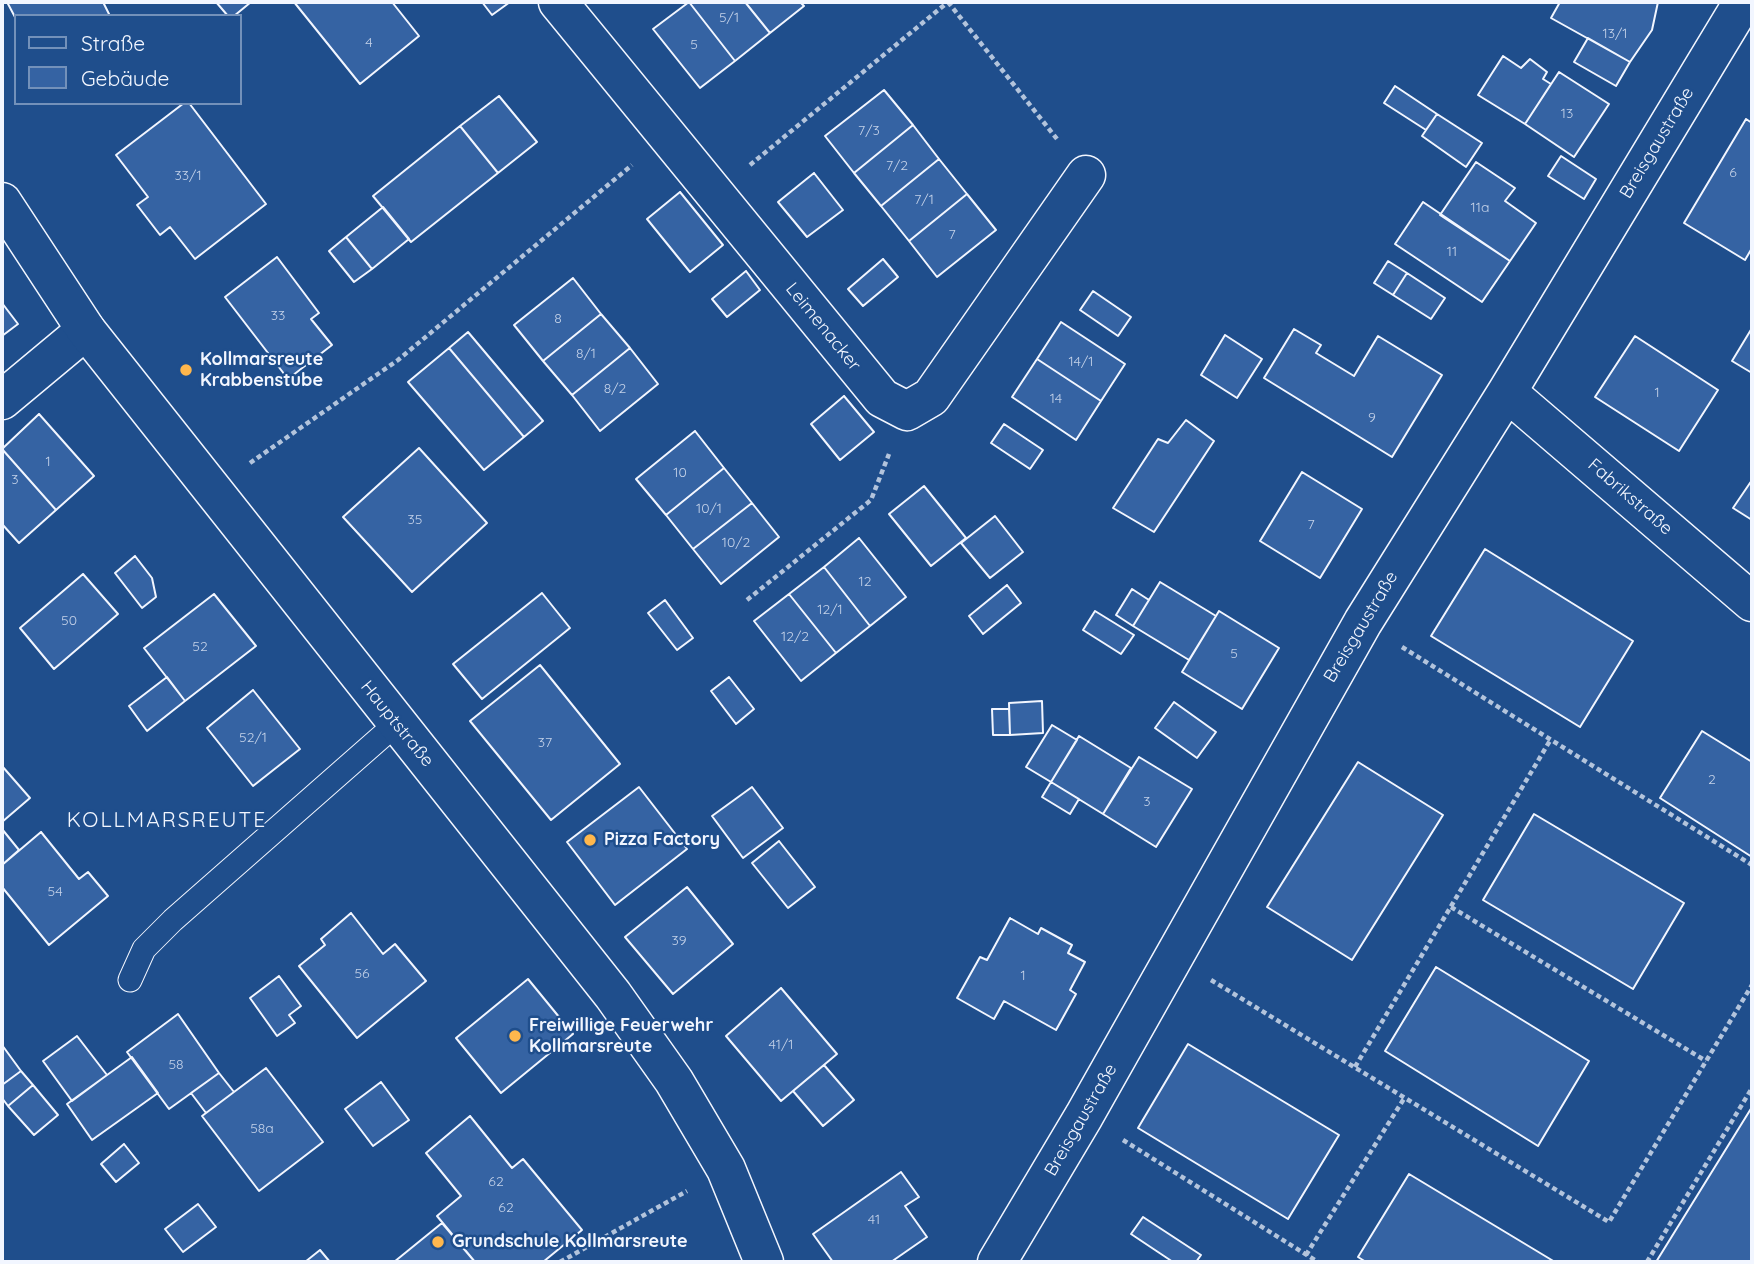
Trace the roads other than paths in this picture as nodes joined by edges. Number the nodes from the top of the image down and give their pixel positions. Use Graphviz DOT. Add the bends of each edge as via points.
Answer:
graph roads {
  1 [pos="558,2"];
  2 [pos="1743,2"];
  3 [pos="1086,175"];
  4 [pos="2,202"];
  5 [pos="86,330"];
  6 [pos="1507,392"];
  7 [pos="2,400"];
  8 [pos="1752,602"];
  9 [pos="396,724"];
  10 [pos="130,980"];
  11 [pos="764,1262"];
  12 [pos="997,1262"];
  1 -- 3 [label="street, Leimenacker" via="882,398 907,411 931,397"];
  2 -- 6 [label="street, Breisgaustraße"];
  4 -- 5 [label="street, Hauptstraße"];
  5 -- 7 [label="street"];
  5 -- 9 [label="street, Hauptstraße"];
  6 -- 8 [label="street, Fabrikstraße"];
  6 -- 12 [label="street, Breisgaustraße" via="1363,622"];
  9 -- 10 [label="lane" via="144,949"];
  9 -- 11 [label="street, Hauptstraße" via="613,995 674,1081 726,1169"];
}
